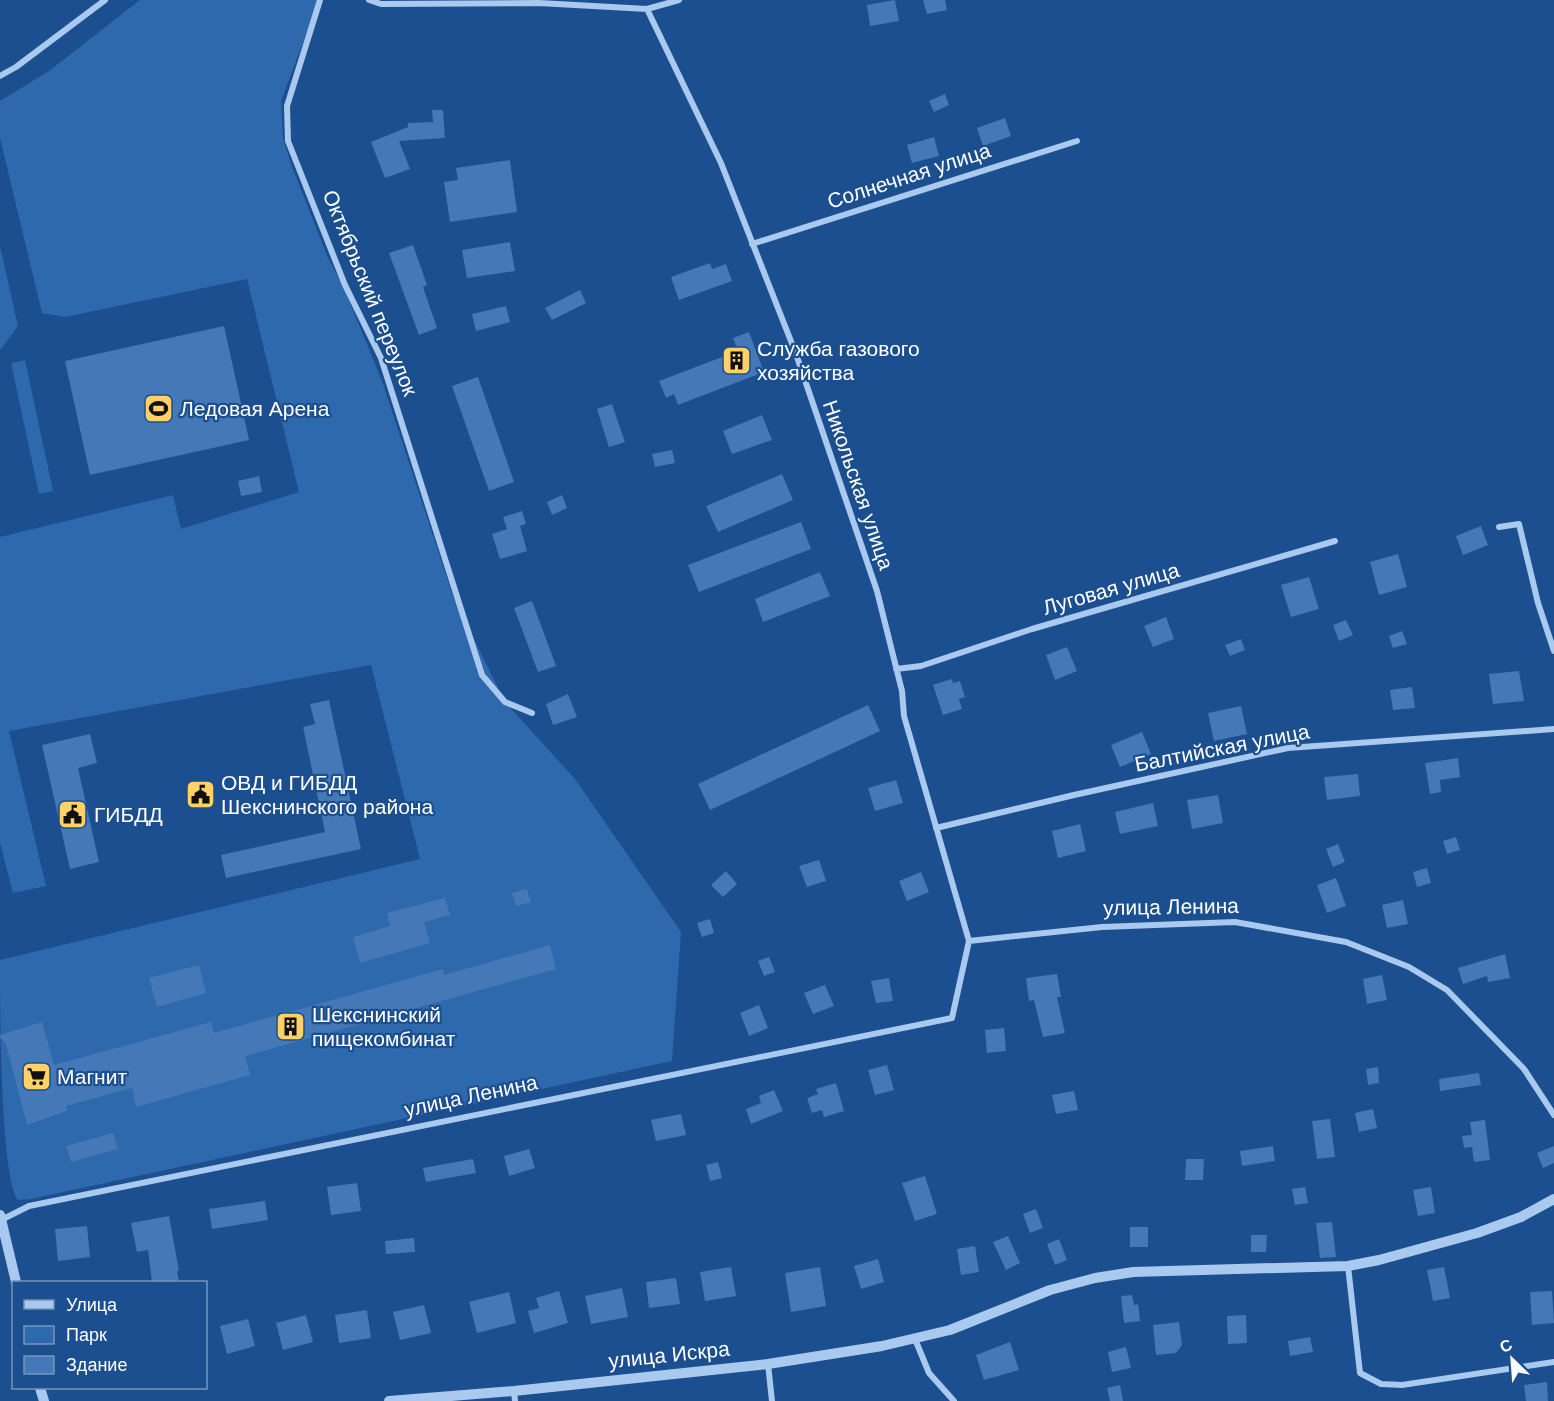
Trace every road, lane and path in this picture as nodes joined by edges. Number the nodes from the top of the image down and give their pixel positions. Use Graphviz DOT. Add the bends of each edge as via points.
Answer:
graph roads {
  1 [pos="105,0"];
  2 [pos="320,0"];
  3 [pos="369,0"];
  4 [pos="680,0"];
  5 [pos="646,9"];
  6 [pos="0,76"];
  7 [pos="1077,141"];
  8 [pos="752,244"];
  9 [pos="1499,527"];
  10 [pos="1335,541"];
  11 [pos="1554,651"];
  12 [pos="896,669"];
  13 [pos="532,713"];
  14 [pos="1554,729"];
  15 [pos="936,828"];
  16 [pos="969,940"];
  17 [pos="952,1018"];
  18 [pos="1554,1115"];
  19 [pos="1554,1199"];
  20 [pos="0,1218"];
  21 [pos="1348,1266"];
  22 [pos="16,1281"];
  23 [pos="915,1339"];
  24 [pos="1554,1362"];
  25 [pos="768,1364"];
  26 [pos="514,1396"];
  27 [pos="388,1401"];
  28 [pos="772,1401"];
  29 [pos="954,1401"];
  1 -- 6 [label="street"];
  2 -- 13 [label="street, Октябрьский переулок" via="287,106 288,141 345,285 381,358 482,675 505,702"];
  3 -- 5 [label="street" via="381,4 539,3"];
  4 -- 5 [label="street"];
  5 -- 8 [label="street, Никольская улица" via="721,163"];
  7 -- 8 [label="street, Солнечная улица"];
  8 -- 12 [label="street, Никольская улица" via="796,354 877,591"];
  9 -- 11 [label="street" via="1519,524"];
  10 -- 12 [label="street, Луговая улица" via="1032,629 921,666"];
  12 -- 15 [label="street, Никольская улица" via="904,716"];
  14 -- 15 [label="street, Балтийская улица" via="1288,748"];
  15 -- 16 [label="street, Никольская улица"];
  16 -- 17 [label="street, Никольская улица"];
  16 -- 18 [label="street, улица Ленина" via="1102,927 1235,922 1346,942 1409,967 1447,990 1524,1069"];
  17 -- 20 [label="street, улица Ленина" via="29,1206"];
  19 -- 21 [label="street, улица Искра" via="1521,1217 1477,1233"];
  20 -- 22 [label="street"];
  21 -- 23 [label="street, улица Искра" via="1133,1272 1095,1278 1050,1290 950,1330"];
  21 -- 24 [label="street" via="1360,1373 1381,1384 1402,1385"];
  23 -- 25 [label="street, улица Искра"];
  23 -- 29 [label="street" via="928,1373"];
  25 -- 26 [label="street, улица Искра"];
  25 -- 28 [label="street"];
  26 -- 27 [label="street, улица Искра"];
}
